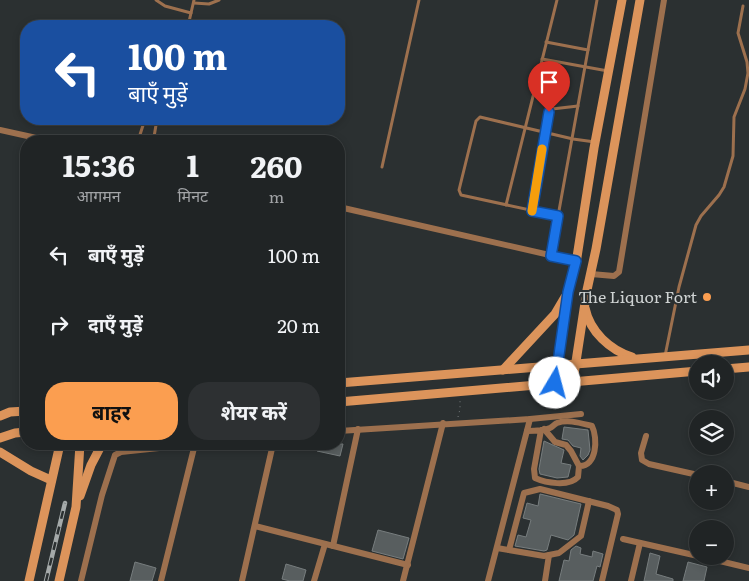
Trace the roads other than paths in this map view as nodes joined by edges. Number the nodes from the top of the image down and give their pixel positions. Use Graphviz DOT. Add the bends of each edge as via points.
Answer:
graph roads {
  1 [pos="156,0"];
  2 [pos="219,0"];
  3 [pos="419,0"];
  4 [pos="557,0"];
  5 [pos="597,0"];
  6 [pos="622,0"];
  7 [pos="640,0"];
  8 [pos="664,0"];
  9 [pos="194,1"];
  10 [pos="743,6"];
  11 [pos="191,13"];
  12 [pos="189,20"];
  13 [pos="546,42"];
  14 [pos="588,50"];
  15 [pos="542,59"];
  16 [pos="584,67"];
  17 [pos="608,71"];
  18 [pos="578,106"];
  19 [pos="525,128"];
  20 [pos="0,130"];
  21 [pos="545,132"];
  22 [pos="23,135"];
  23 [pos="573,139"];
  24 [pos="595,142"];
  25 [pos="382,167"];
  26 [pos="588,191"];
  27 [pos="606,194"];
  28 [pos="506,206"];
  29 [pos="345,209"];
  30 [pos="532,211"];
  31 [pos="558,216"];
  32 [pos="551,256"];
  33 [pos="576,261"];
  34 [pos="590,274"];
  35 [pos="568,292"];
  36 [pos="584,303"];
  37 [pos="749,350"];
  38 [pos="665,357"];
  39 [pos="637,359"];
  40 [pos="558,364"];
  41 [pos="574,364"];
  42 [pos="749,367"];
  43 [pos="734,368"];
  44 [pos="504,370"];
  45 [pos="689,372"];
  46 [pos="573,381"];
  47 [pos="345,383"];
  48 [pos="555,383"];
  49 [pos="345,401"];
  50 [pos="20,411"];
  51 [pos="581,414"];
  52 [pos="0,416"];
  53 [pos="530,419"];
  54 [pos="443,423"];
  55 [pos="358,429"];
  56 [pos="345,430"];
  57 [pos="542,430"];
  58 [pos="527,431"];
  59 [pos="20,433"];
  60 [pos="646,436"];
  61 [pos="0,438"];
  62 [pos="58,450"];
  63 [pos="80,450"];
  64 [pos="99,450"];
  65 [pos="140,450"];
  66 [pos="194,450"];
  67 [pos="272,450"];
  68 [pos="0,452"];
  69 [pos="579,466"];
  70 [pos="689,473"];
  71 [pos="51,480"];
  72 [pos="734,483"];
  73 [pos="749,487"];
  74 [pos="589,501"];
  75 [pos="76,507"];
  76 [pos="255,526"];
  77 [pos="623,539"];
  78 [pos="640,543"];
  79 [pos="325,544"];
  80 [pos="333,546"];
  81 [pos="497,548"];
  82 [pos="509,550"];
  83 [pos="689,554"];
  84 [pos="550,555"];
  85 [pos="734,564"];
  86 [pos="408,565"];
  87 [pos="749,568"];
  88 [pos="30,581"];
  89 [pos="59,581"];
  90 [pos="82,581"];
  91 [pos="161,581"];
  92 [pos="242,581"];
  93 [pos="314,581"];
  94 [pos="403,581"];
  95 [pos="488,581"];
  96 [pos="544,581"];
  97 [pos="602,581"];
  98 [pos="631,581"];
  1 -- 11 [label="lane"];
  2 -- 9 [label="lane" via="209,4"];
  3 -- 25 [label="lane"];
  4 -- 13 [label="lane"];
  5 -- 14 [label="lane"];
  6 -- 17 [label="main road"];
  7 -- 27 [label="main road"];
  8 -- 34 [label="street" via="618,272 614,276"];
  9 -- 11 [label="lane"];
  10 -- 38 [label="lane" via="738,33 748,73 734,117 733,156 724,187 696,225"];
  11 -- 12 [label="lane"];
  13 -- 14 [label="lane"];
  13 -- 15 [label="lane"];
  14 -- 16 [label="lane"];
  15 -- 16 [label="lane"];
  15 -- 19 [label="lane"];
  16 -- 17 [label="lane"];
  16 -- 18 [label="lane"];
  17 -- 24 [label="main road"];
  18 -- 21 [label="lane" via="550,110"];
  18 -- 23 [label="lane"];
  19 -- 21 [label="lane"];
  19 -- 28 [label="lane"];
  19 -- 28 [label="lane" via="478,118 461,181 461,195"];
  20 -- 22 [label="street"];
  21 -- 23 [label="lane"];
  21 -- 30 [label="lane"];
  23 -- 24 [label="lane"];
  23 -- 31 [label="lane"];
  24 -- 26 [label="main road"];
  26 -- 27 [label="main road"];
  26 -- 33 [label="main road"];
  27 -- 34 [label="main road"];
  28 -- 30 [label="lane"];
  29 -- 32 [label="street"];
  30 -- 31 [label="lane"];
  31 -- 32 [label="lane"];
  32 -- 33 [label="street"];
  33 -- 35 [label="main road"];
  34 -- 36 [label="main road"];
  35 -- 40 [label="main road"];
  35 -- 44 [label="main road" via="555,314"];
  36 -- 39 [label="main road" via="587,317 602,338 613,349"];
  36 -- 41 [label="main road"];
  37 -- 38 [label="main road"];
  38 -- 39 [label="main road"];
  39 -- 41 [label="main road"];
  40 -- 41 [label="main road"];
  40 -- 44 [label="main road"];
  40 -- 48 [label="main road"];
  41 -- 46 [label="main road"];
  42 -- 43 [label="main road"];
  44 -- 47 [label="main road"];
  45 -- 46 [label="main road"];
  46 -- 48 [label="main road"];
  48 -- 49 [label="main road"];
  50 -- 52 [label="main road"];
  51 -- 53 [label="street"];
  53 -- 54 [label="street"];
  53 -- 58 [label="street"];
  54 -- 55 [label="street"];
  54 -- 86 [label="street"];
  55 -- 56 [label="street"];
  55 -- 80 [label="street"];
  57 -- 58 [label="street"];
  57 -- 69 [label="street" via="555,442 566,446"];
  57 -- 69 [label="street" via="556,423 573,421 592,426 595,432 594,455 590,463"];
  57 -- 69 [label="street" via="535,478 566,483 574,481 578,477"];
  58 -- 81 [label="street"];
  59 -- 61 [label="main road"];
  60 -- 70 [label="street" via="642,460"];
  62 -- 71 [label="main road"];
  63 -- 75 [label="main road"];
  64 -- 75 [label="main road"];
  65 -- 90 [label="street" via="115,455"];
  66 -- 91 [label="street"];
  67 -- 76 [label="street"];
  68 -- 71 [label="main road" via="31,472"];
  71 -- 88 [label="main road"];
  72 -- 73 [label="street"];
  74 -- 82 [label="street" via="540,489 524,493"];
  74 -- 84 [label="street" via="581,536 563,550"];
  74 -- 97 [label="street" via="614,508 618,514"];
  75 -- 89 [label="main road"];
  76 -- 79 [label="street"];
  76 -- 92 [label="street"];
  77 -- 78 [label="street"];
  78 -- 83 [label="street"];
  78 -- 98 [label="street"];
  79 -- 80 [label="street"];
  79 -- 93 [label="street"];
  80 -- 86 [label="street"];
  81 -- 82 [label="street"];
  81 -- 95 [label="street"];
  82 -- 84 [label="street"];
  84 -- 96 [label="street"];
  85 -- 87 [label="street"];
  86 -- 94 [label="street"];
}
